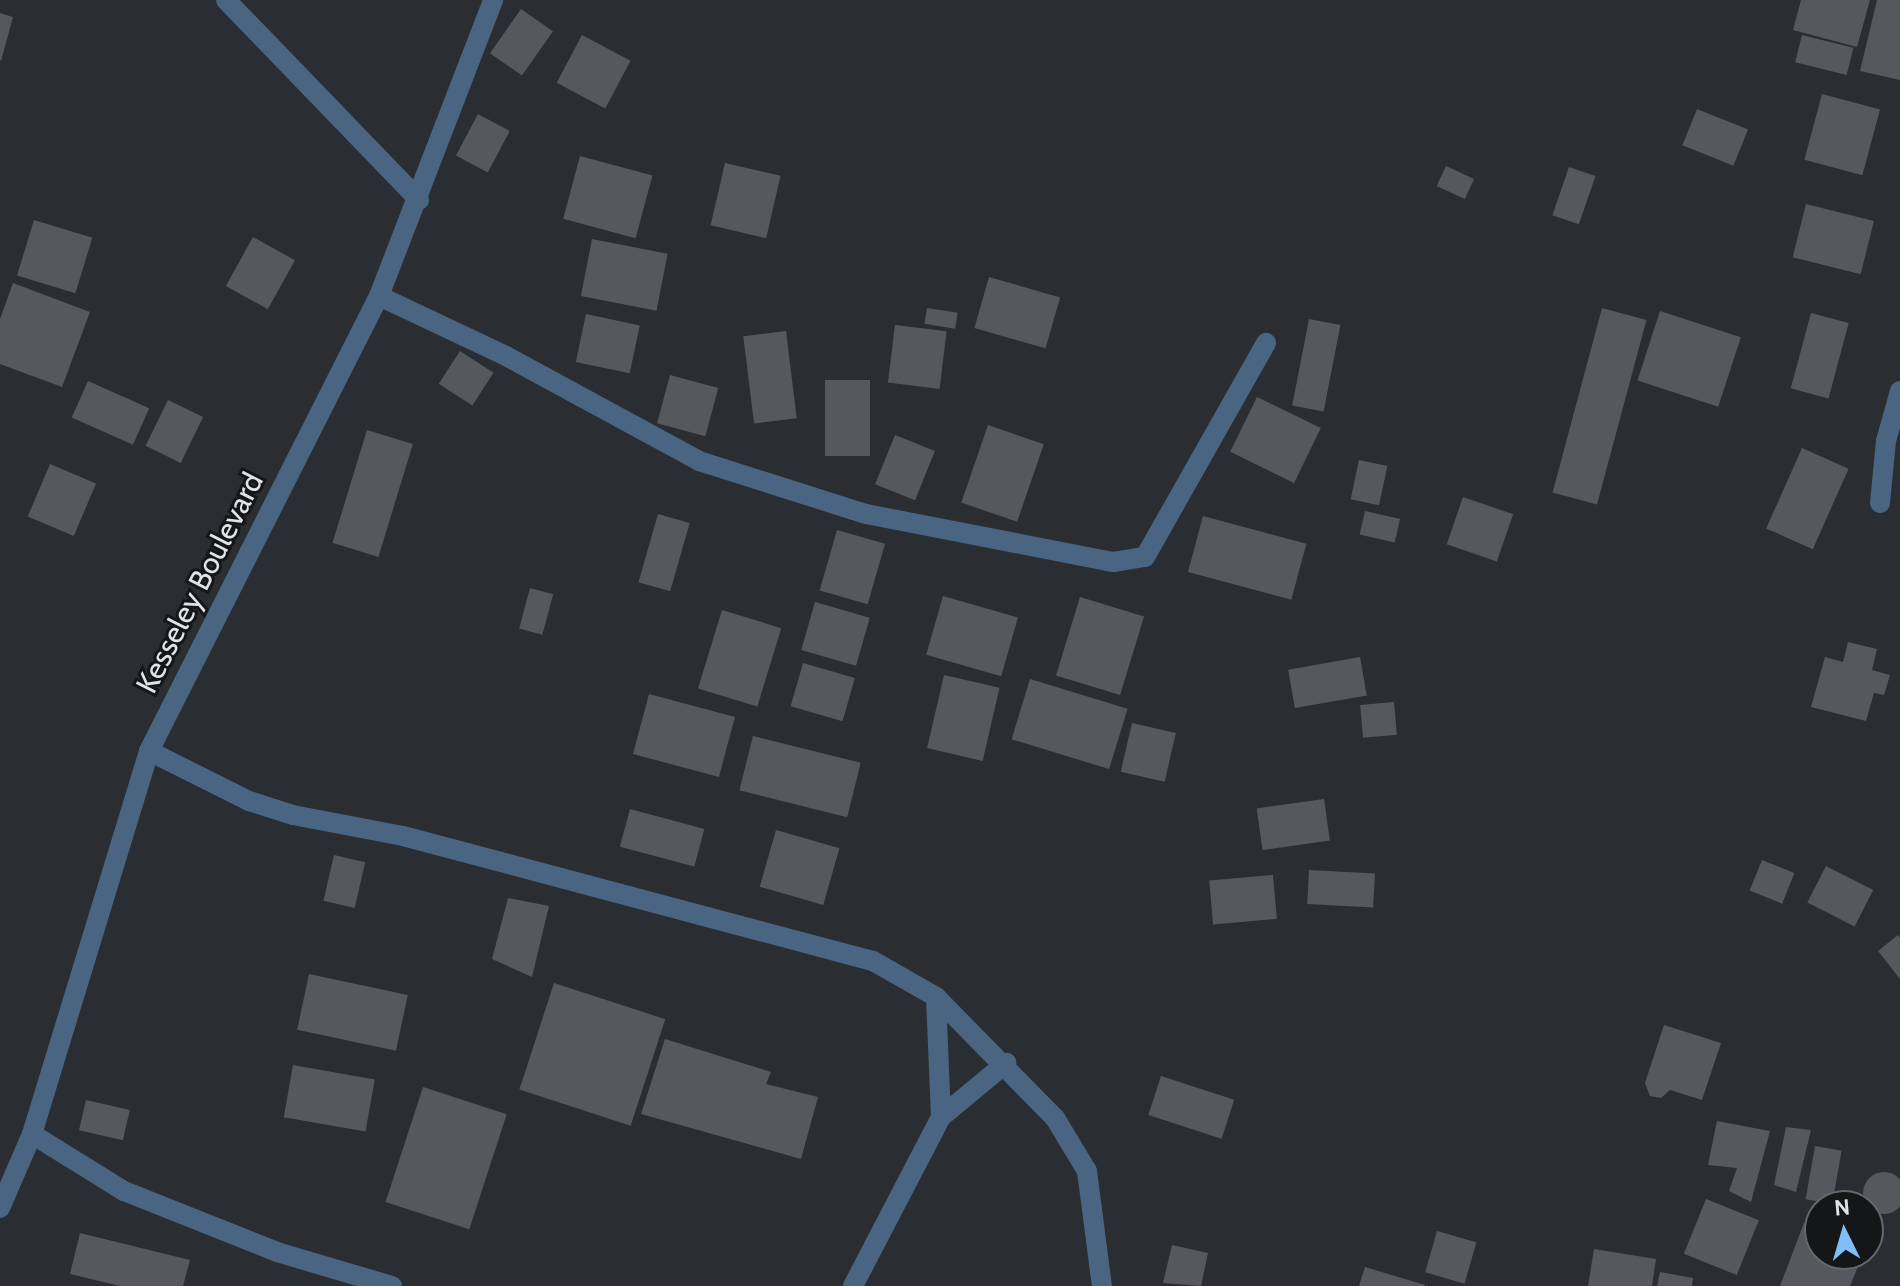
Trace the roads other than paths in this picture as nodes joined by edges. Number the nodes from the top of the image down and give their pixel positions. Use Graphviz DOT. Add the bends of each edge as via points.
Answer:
graph roads {
  1 [pos="226,0"];
  2 [pos="493,0"];
  3 [pos="419,200"];
  4 [pos="379,296"];
  5 [pos="1266,343"];
  6 [pos="1900,391"];
  7 [pos="1880,503"];
  8 [pos="149,751"];
  9 [pos="936,997"];
  10 [pos="1006,1063"];
  11 [pos="941,1117"];
  12 [pos="32,1134"];
  13 [pos="0,1208"];
  14 [pos="392,1286"];
  15 [pos="853,1286"];
  16 [pos="1102,1286"];
  1 -- 3 [label="street"];
  2 -- 3 [label="street, Kesseley Boulevard"];
  3 -- 4 [label="street, Kesseley Boulevard"];
  4 -- 5 [label="street" via="506,356 699,461 866,514 1113,562 1145,557"];
  4 -- 8 [label="street, Kesseley Boulevard"];
  6 -- 7 [label="street" via="1886,441"];
  8 -- 9 [label="street" via="293,815 418,840 873,961"];
  8 -- 12 [label="street, Kesseley Boulevard"];
  9 -- 10 [label="street"];
  9 -- 11 [label="street"];
  10 -- 11 [label="street"];
  10 -- 16 [label="street" via="1055,1118 1087,1171"];
  11 -- 15 [label="street"];
  12 -- 13 [label="street, Kesseley Boulevard"];
  12 -- 14 [label="street" via="124,1191 277,1252"];
}
